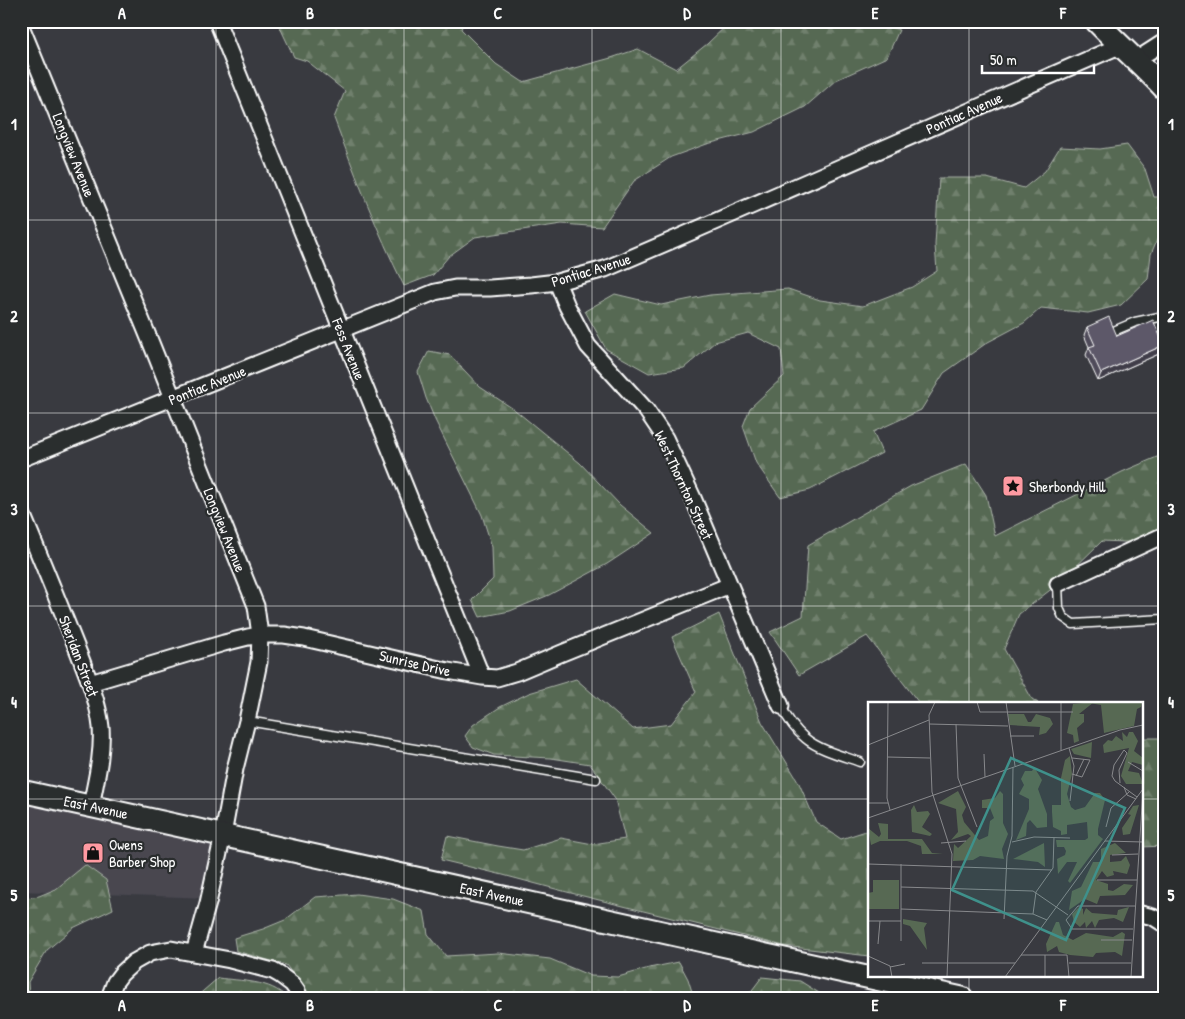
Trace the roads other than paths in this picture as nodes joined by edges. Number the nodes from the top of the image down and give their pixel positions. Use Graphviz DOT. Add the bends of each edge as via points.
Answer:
graph roads {
  1 [pos="218,21"];
  2 [pos="1096,21"];
  3 [pos="21,26"];
  4 [pos="1164,42"];
  5 [pos="1120,46"];
  6 [pos="1136,60"];
  7 [pos="1164,88"];
  8 [pos="557,282"];
  9 [pos="1164,316"];
  10 [pos="342,330"];
  11 [pos="1116,330"];
  12 [pos="172,398"];
  13 [pos="21,459"];
  14 [pos="21,511"];
  15 [pos="1164,535"];
  16 [pos="1058,584"];
  17 [pos="730,585"];
  18 [pos="1164,619"];
  19 [pos="260,635"];
  20 [pos="482,677"];
  21 [pos="90,682"];
  22 [pos="781,706"];
  23 [pos="247,721"];
  24 [pos="860,762"];
  25 [pos="596,779"];
  26 [pos="21,791"];
  27 [pos="91,806"];
  28 [pos="223,835"];
  29 [pos="1142,914"];
  30 [pos="1164,924"];
  31 [pos="194,953"];
  32 [pos="874,978"];
  33 [pos="109,998"];
  34 [pos="300,998"];
  35 [pos="883,998"];
  36 [pos="962,998"];
  1 -- 10 [label="street, Fess Avenue"];
  2 -- 5 [label="main road"];
  3 -- 12 [label="street, Longview Avenue"];
  4 -- 6 [label="street"];
  5 -- 6 [label="main road"];
  5 -- 8 [label="street, Pontiac Avenue" via="675,239 605,268"];
  6 -- 7 [label="main road"];
  8 -- 10 [label="street, Pontiac Avenue" via="435,292"];
  8 -- 17 [label="street, West Thornton Street" via="588,346 646,410 665,438"];
  9 -- 11 [label="lane"];
  10 -- 12 [label="street, Pontiac Avenue"];
  10 -- 20 [label="street, Fess Avenue"];
  12 -- 13 [label="street, Pontiac Avenue"];
  12 -- 19 [label="street, Longview Avenue" via="256,606"];
  14 -- 21 [label="street, Sheridan Street"];
  15 -- 16 [label="street"];
  16 -- 18 [label="lane" via="1059,608 1063,617 1074,624"];
  17 -- 20 [label="street, Sunrise Drive" via="517,672 497,678"];
  17 -- 22 [label="street, West Thornton Street"];
  19 -- 20 [label="street, Sunrise Drive" via="304,638"];
  19 -- 21 [label="street, Sunrise Drive"];
  19 -- 23 [label="street, Longview Avenue" via="259,662"];
  21 -- 27 [label="street, Sheridan Street" via="98,709 101,738"];
  22 -- 24 [label="lane" via="806,739"];
  23 -- 25 [label="lane"];
  23 -- 28 [label="street, Longview Avenue"];
  26 -- 27 [label="main road, East Avenue"];
  27 -- 28 [label="main road, East Avenue"];
  28 -- 31 [label="street, Longview Avenue"];
  28 -- 32 [label="main road, East Avenue"];
  29 -- 30 [label="street"];
  31 -- 33 [label="street" via="171,949 150,953 121,974"];
  31 -- 34 [label="street" via="273,972 292,984"];
  32 -- 35 [label="main road"];
  32 -- 36 [label="main road, East Avenue"];
}
